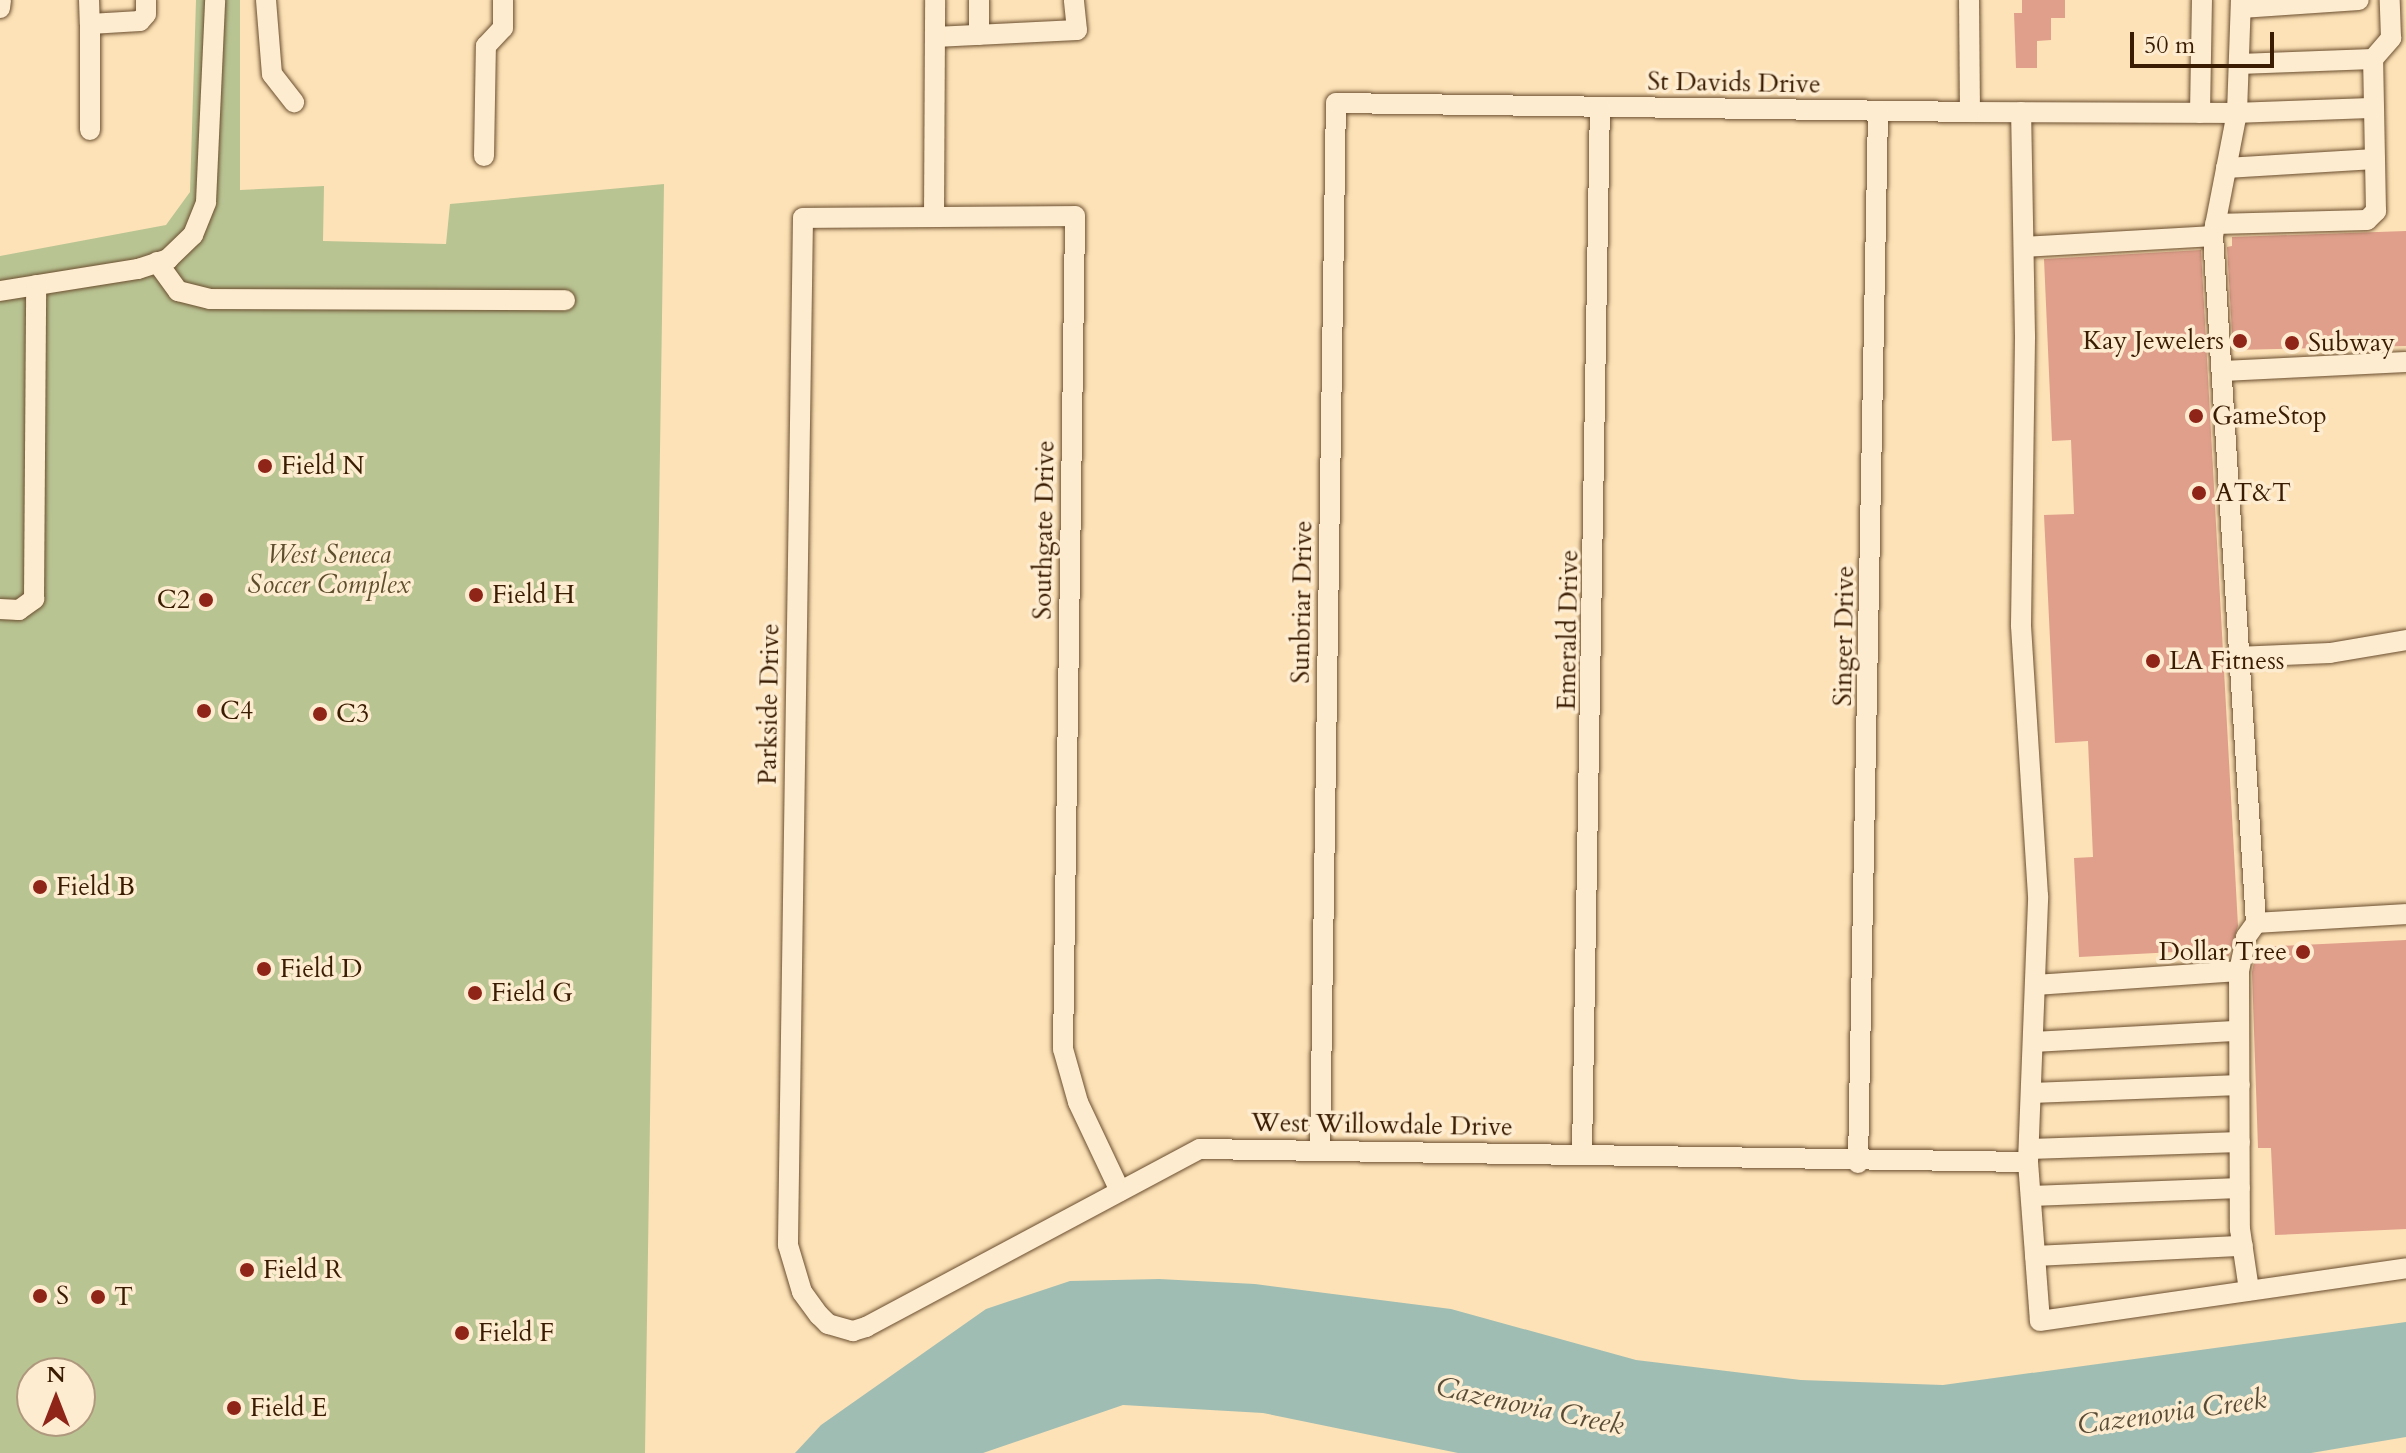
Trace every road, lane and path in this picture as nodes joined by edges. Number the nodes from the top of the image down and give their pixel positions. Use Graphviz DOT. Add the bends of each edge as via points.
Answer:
graph roads {
  1 [pos="1,0"];
  2 [pos="89,0"];
  3 [pos="146,0"];
  4 [pos="215,0"];
  5 [pos="266,0"];
  6 [pos="503,0"];
  7 [pos="935,0"];
  8 [pos="979,0"];
  9 [pos="1074,0"];
  10 [pos="1969,0"];
  11 [pos="2202,0"];
  12 [pos="2359,0"];
  13 [pos="2390,0"];
  14 [pos="2241,4"];
  15 [pos="0,8"];
  16 [pos="90,24"];
  17 [pos="979,35"];
  18 [pos="935,37"];
  19 [pos="2373,59"];
  20 [pos="2239,64"];
  21 [pos="294,102"];
  22 [pos="1385,104"];
  23 [pos="1600,107"];
  24 [pos="2374,108"];
  25 [pos="1878,111"];
  26 [pos="1970,112"];
  27 [pos="2021,112"];
  28 [pos="2200,113"];
  29 [pos="2237,113"];
  30 [pos="90,130"];
  31 [pos="484,156"];
  32 [pos="2375,159"];
  33 [pos="2226,168"];
  34 [pos="934,217"];
  35 [pos="2214,230"];
  36 [pos="2024,247"];
  37 [pos="157,262"];
  38 [pos="36,285"];
  39 [pos="0,291"];
  40 [pos="565,300"];
  41 [pos="2406,362"];
  42 [pos="2223,371"];
  43 [pos="0,609"];
  44 [pos="2406,640"];
  45 [pos="2236,657"];
  46 [pos="2406,914"];
  47 [pos="2256,923"];
  48 [pos="2239,971"];
  49 [pos="2035,985"];
  50 [pos="2239,1031"];
  51 [pos="2033,1042"];
  52 [pos="2240,1085"];
  53 [pos="2031,1093"];
  54 [pos="2240,1142"];
  55 [pos="1320,1151"];
  56 [pos="1582,1154"];
  57 [pos="2028,1155"];
  58 [pos="1858,1163"];
  59 [pos="2240,1188"];
  60 [pos="1120,1191"];
  61 [pos="2031,1196"];
  62 [pos="2243,1246"];
  63 [pos="2035,1256"];
  64 [pos="2406,1268"];
  65 [pos="2249,1290"];
  66 [pos="819,1315"];
  1 -- 15 [label="street"];
  2 -- 16 [label="street"];
  3 -- 16 [label="street" via="140,21"];
  4 -- 37 [label="street" via="206,202 193,235"];
  5 -- 21 [label="street" via="272,74"];
  6 -- 31 [label="street" via="503,28 486,46"];
  7 -- 18 [label="street"];
  8 -- 17 [label="street"];
  9 -- 17 [label="street" via="1077,30"];
  10 -- 26 [label="street"];
  11 -- 28 [label="street"];
  12 -- 14 [label="street"];
  13 -- 19 [label="street" via="2391,38"];
  14 -- 20 [label="street"];
  16 -- 30 [label="street"];
  17 -- 18 [label="street"];
  18 -- 34 [label="street"];
  19 -- 20 [label="street"];
  19 -- 24 [label="street"];
  20 -- 29 [label="street"];
  22 -- 23 [label="street, St Davids Drive"];
  22 -- 55 [label="street, Sunbriar Drive" via="1336,103"];
  23 -- 25 [label="street, St Davids Drive"];
  23 -- 56 [label="street, Emerald Drive"];
  24 -- 29 [label="street, St Davids Drive"];
  24 -- 32 [label="street"];
  25 -- 26 [label="street, St Davids Drive"];
  25 -- 58 [label="street, Singer Drive"];
  26 -- 27 [label="street, St Davids Drive"];
  27 -- 28 [label="street, St Davids Drive"];
  27 -- 36 [label="street"];
  28 -- 29 [label="street, St Davids Drive"];
  29 -- 33 [label="street"];
  32 -- 33 [label="street"];
  32 -- 35 [label="street" via="2376,211 2367,220"];
  33 -- 35 [label="street"];
  34 -- 60 [label="street, Southgate Drive" via="1075,216 1063,1049 1078,1102"];
  34 -- 66 [label="street, Parkside Drive" via="803,218 788,1245 802,1292"];
  35 -- 36 [label="street"];
  35 -- 42 [label="street"];
  36 -- 49 [label="street" via="2021,625 2038,896"];
  37 -- 38 [label="street"];
  37 -- 40 [label="street" via="178,291 210,299"];
  38 -- 39 [label="street"];
  38 -- 43 [label="street" via="34,599 19,610"];
  41 -- 42 [label="street"];
  42 -- 45 [label="street"];
  44 -- 45 [label="street" via="2330,653"];
  45 -- 47 [label="street"];
  46 -- 47 [label="street"];
  47 -- 48 [label="street" via="2246,937"];
  48 -- 49 [label="street"];
  48 -- 50 [label="street"];
  49 -- 51 [label="street"];
  50 -- 51 [label="street"];
  50 -- 52 [label="street"];
  51 -- 53 [label="street"];
  52 -- 53 [label="street"];
  52 -- 54 [label="street"];
  53 -- 57 [label="street"];
  54 -- 57 [label="street, West Willowdale Drive"];
  54 -- 59 [label="street"];
  55 -- 56 [label="street, West Willowdale Drive"];
  55 -- 60 [label="street, West Willowdale Drive" via="1200,1149"];
  56 -- 58 [label="street, West Willowdale Drive"];
  57 -- 58 [label="street, West Willowdale Drive" via="1994,1164"];
  57 -- 61 [label="street"];
  59 -- 61 [label="street"];
  59 -- 62 [label="street"];
  60 -- 66 [label="street, West Willowdale Drive" via="866,1327 840,1329"];
  61 -- 63 [label="street"];
  62 -- 63 [label="street"];
  62 -- 65 [label="street"];
  63 -- 65 [label="street" via="2040,1321"];
  64 -- 65 [label="street"];
}
